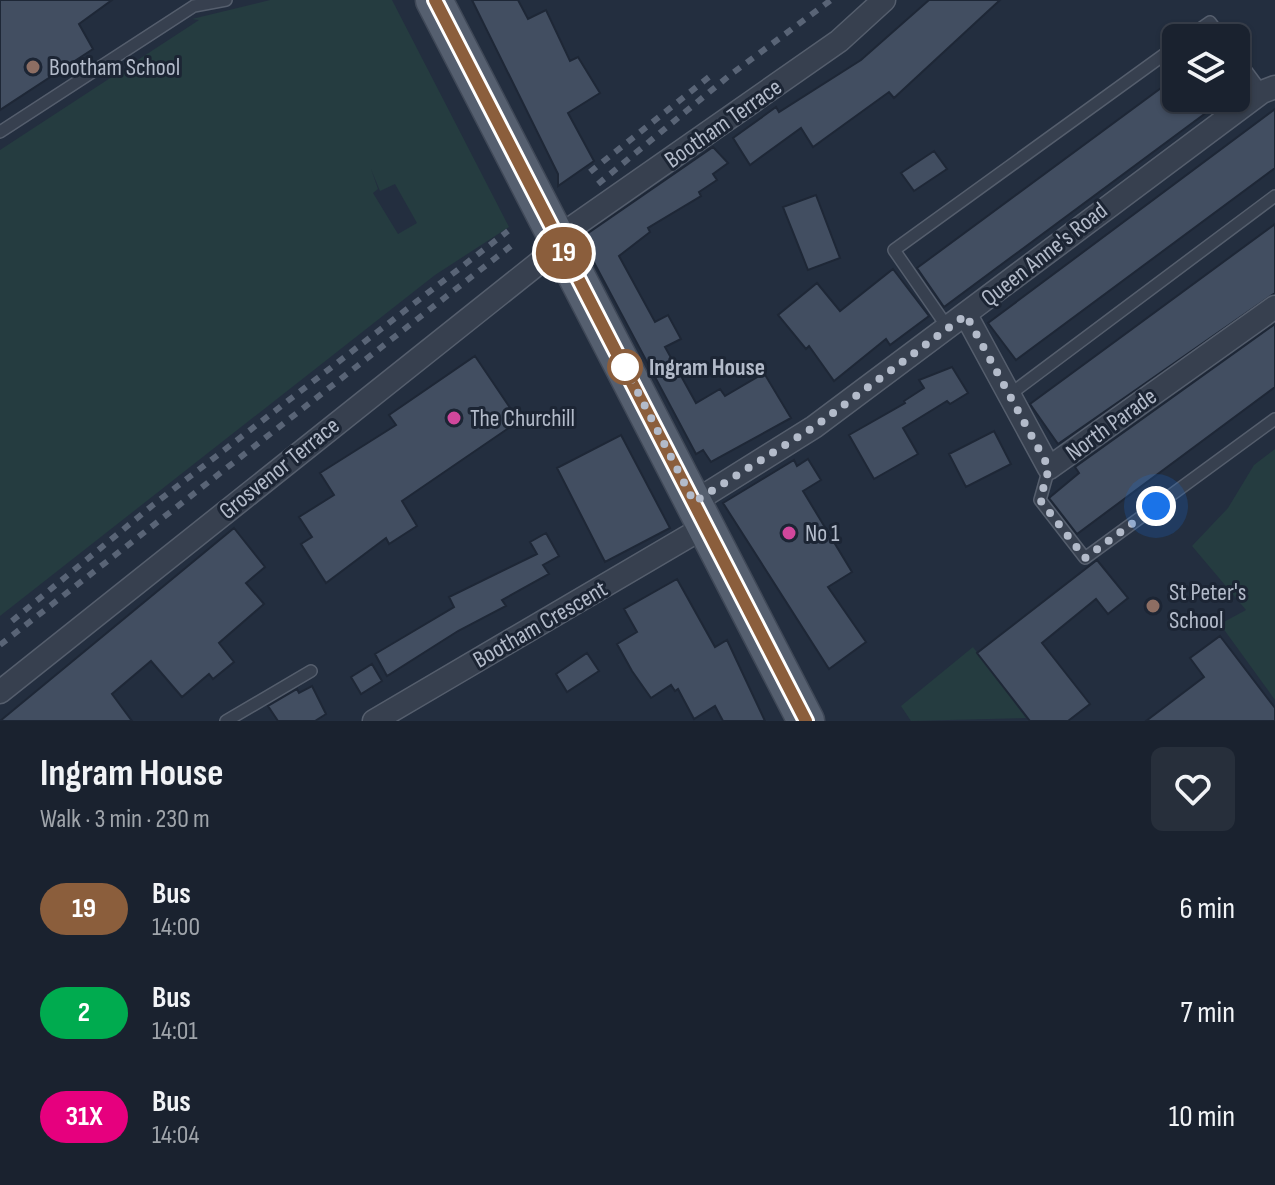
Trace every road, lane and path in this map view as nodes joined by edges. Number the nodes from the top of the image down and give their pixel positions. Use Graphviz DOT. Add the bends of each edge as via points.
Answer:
graph roads {
  1 [pos="226,0"];
  2 [pos="434,0"];
  3 [pos="884,0"];
  4 [pos="1162,56"];
  5 [pos="1250,71"];
  6 [pos="1268,90"];
  7 [pos="0,132"];
  8 [pos="1275,196"];
  9 [pos="558,242"];
  10 [pos="1275,307"];
  11 [pos="957,321"];
  12 [pos="1009,395"];
  13 [pos="1275,419"];
  14 [pos="1049,468"];
  15 [pos="700,514"];
  16 [pos="311,671"];
  17 [pos="0,692"];
  18 [pos="226,721"];
  19 [pos="374,721"];
  20 [pos="806,721"];
  1 -- 7 [label="lane" via="194,6"];
  2 -- 9 [label="main road"];
  3 -- 9 [label="street, Bootham Terrace" via="839,41"];
  4 -- 11 [label="lane" via="894,250"];
  5 -- 6 [label="lane"];
  6 -- 11 [label="street, Queen Anne's Road" via="1173,155"];
  8 -- 12 [label="lane"];
  9 -- 15 [label="main road"];
  9 -- 17 [label="street, Grosvenor Terrace"];
  10 -- 14 [label="street, North Parade"];
  11 -- 12 [label="street, North Parade"];
  11 -- 15 [label="street, Queen Anne's Road"];
  12 -- 14 [label="street, North Parade"];
  13 -- 14 [label="lane" via="1085,558 1040,500"];
  15 -- 19 [label="street, Bootham Crescent"];
  15 -- 20 [label="main road"];
  16 -- 18 [label="lane"];
}
